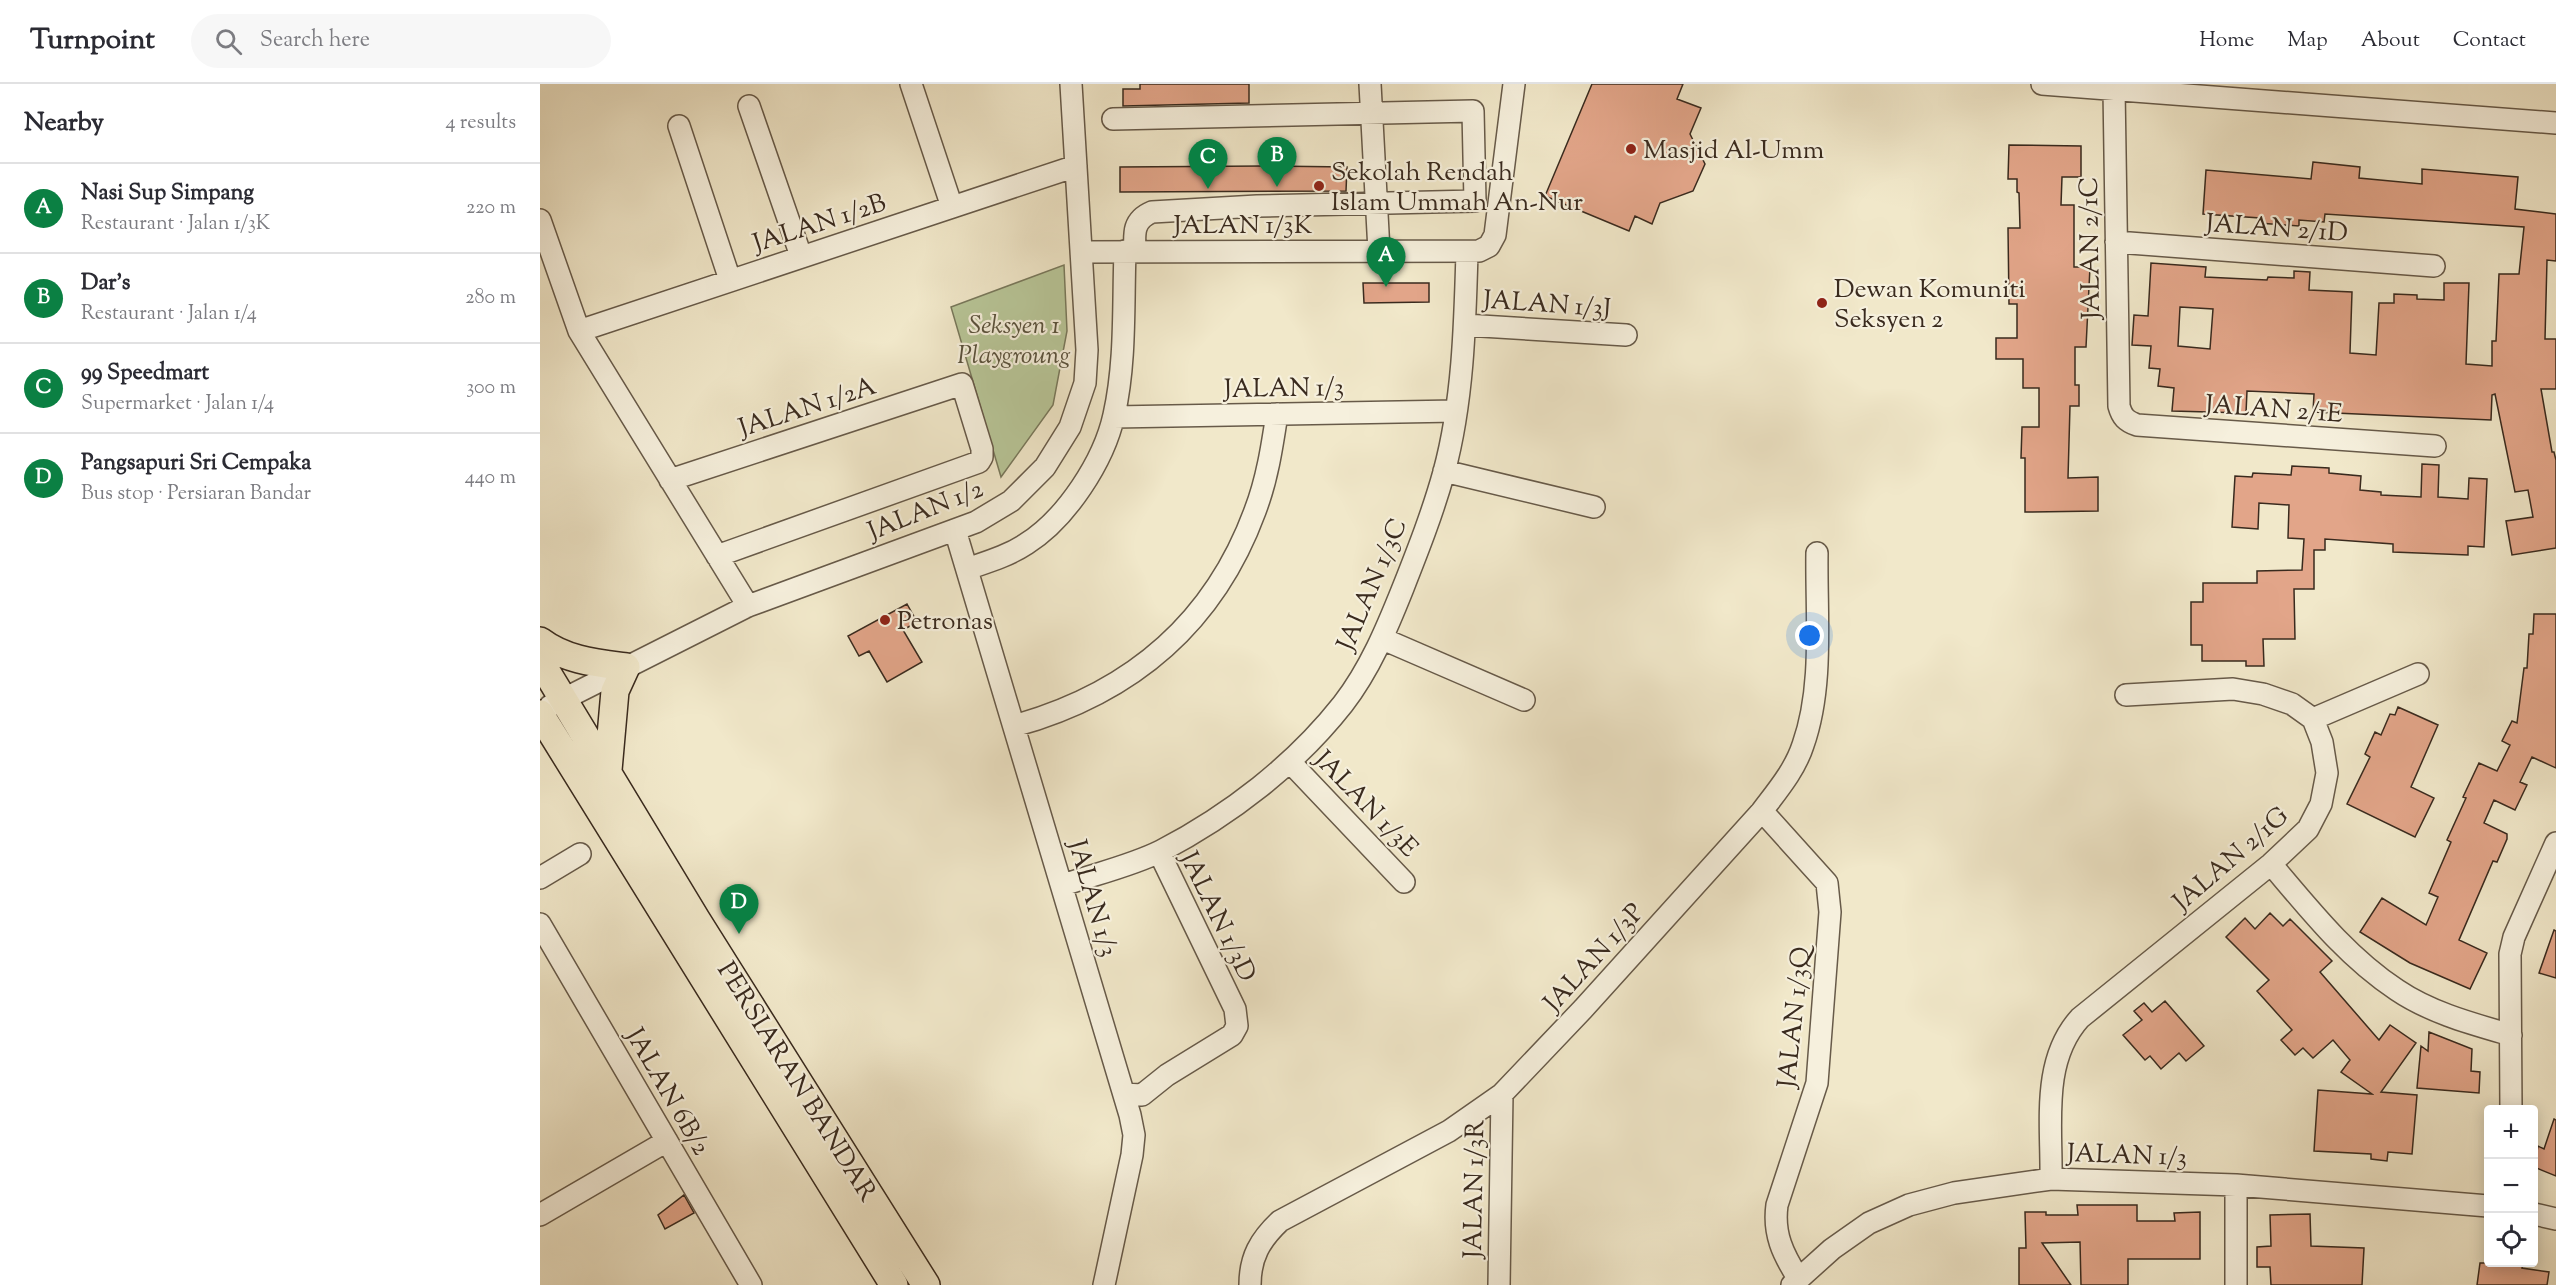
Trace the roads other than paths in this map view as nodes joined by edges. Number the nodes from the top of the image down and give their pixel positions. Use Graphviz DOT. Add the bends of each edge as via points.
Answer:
graph roads {
  1 [pos="910,84"];
  2 [pos="1071,84"];
  3 [pos="1370,84"];
  4 [pos="1514,84"];
  5 [pos="2042,84"];
  6 [pos="2103,87"];
  7 [pos="749,106"];
  8 [pos="1371,113"];
  9 [pos="1113,119"];
  10 [pos="2556,123"];
  11 [pos="679,126"];
  12 [pos="1076,166"];
  13 [pos="1374,203"];
  14 [pos="952,207"];
  15 [pos="540,220"];
  16 [pos="2116,242"];
  17 [pos="1130,251"];
  18 [pos="1082,252"];
  19 [pos="1379,252"];
  20 [pos="1467,252"];
  21 [pos="801,256"];
  22 [pos="2434,266"];
  23 [pos="730,280"];
  24 [pos="1465,325"];
  25 [pos="579,331"];
  26 [pos="1626,335"];
  27 [pos="2119,406"];
  28 [pos="1456,411"];
  29 [pos="1276,414"];
  30 [pos="1114,417"];
  31 [pos="2435,446"];
  32 [pos="1444,471"];
  33 [pos="670,480"];
  34 [pos="1594,507"];
  35 [pos="955,530"];
  36 [pos="1817,553"];
  37 [pos="717,556"];
  38 [pos="967,568"];
  39 [pos="748,606"];
  40 [pos="1383,639"];
  41 [pos="540,641"];
  42 [pos="540,661"];
  43 [pos="626,667"];
  44 [pos="2418,674"];
  45 [pos="2126,695"];
  46 [pos="564,698"];
  47 [pos="1524,700"];
  48 [pos="540,713"];
  49 [pos="2313,719"];
  50 [pos="1014,726"];
  51 [pos="1290,762"];
  52 [pos="609,770"];
  53 [pos="1762,811"];
  54 [pos="2556,843"];
  55 [pos="1159,852"];
  56 [pos="580,854"];
  57 [pos="2271,864"];
  58 [pos="540,878"];
  59 [pos="1404,882"];
  60 [pos="1063,885"];
  61 [pos="540,924"];
  62 [pos="2511,1035"];
  63 [pos="1124,1094"];
  64 [pos="1502,1094"];
  65 [pos="2511,1105"];
  66 [pos="667,1141"];
  67 [pos="2051,1179"];
  68 [pos="2236,1185"];
  69 [pos="2484,1206"];
  70 [pos="540,1215"];
  71 [pos="2538,1215"];
  72 [pos="2556,1219"];
  73 [pos="1795,1281"];
  74 [pos="742,1282"];
  75 [pos="894,1285"];
  76 [pos="926,1285"];
  77 [pos="1104,1285"];
  78 [pos="1250,1285"];
  79 [pos="1499,1285"];
  80 [pos="2236,1285"];
  1 -- 14 [label="street"];
  2 -- 12 [label="street, JALAN 1/2"];
  3 -- 8 [label="street"];
  4 -- 20 [label="street, JALAN 1/3K" via="1495,235 1489,246"];
  5 -- 6 [label="street"];
  6 -- 10 [label="street"];
  6 -- 16 [label="street, JALAN 2/1C"];
  7 -- 21 [label="street"];
  8 -- 9 [label="street"];
  8 -- 13 [label="street"];
  8 -- 13 [label="street" via="1473,111 1475,201"];
  11 -- 23 [label="street"];
  12 -- 14 [label="street, JALAN 1/2B"];
  12 -- 18 [label="street, JALAN 1/2"];
  13 -- 17 [label="street" via="1152,212 1139,219"];
  13 -- 19 [label="street"];
  14 -- 21 [label="street, JALAN 1/2B"];
  15 -- 25 [label="street"];
  16 -- 22 [label="street, JALAN 2/1D"];
  16 -- 27 [label="street, JALAN 2/1C"];
  17 -- 18 [label="street, JALAN 1/3K"];
  17 -- 19 [label="street, JALAN 1/3K"];
  17 -- 30 [label="street"];
  18 -- 35 [label="street, JALAN 1/2" via="1087,350 1084,383 1070,427 1045,467 1011,501"];
  19 -- 20 [label="street, JALAN 1/3K"];
  20 -- 24 [label="street, JALAN 1/3C"];
  21 -- 23 [label="street, JALAN 1/2B"];
  23 -- 25 [label="street, JALAN 1/2B"];
  24 -- 26 [label="street, JALAN 1/3J"];
  24 -- 28 [label="street, JALAN 1/3C"];
  25 -- 33 [label="street"];
  27 -- 31 [label="street, JALAN 2/1E" via="2127,421 2137,425"];
  28 -- 29 [label="street, JALAN 1/3"];
  28 -- 32 [label="street, JALAN 1/3C"];
  29 -- 30 [label="street, JALAN 1/3"];
  29 -- 50 [label="street" via="1269,461 1255,511 1233,561 1205,603 1173,640 1134,672 1057,714"];
  30 -- 38 [label="street" via="1084,482 1061,513 1026,545"];
  32 -- 34 [label="street"];
  32 -- 40 [label="street, JALAN 1/3C"];
  33 -- 37 [label="street"];
  33 -- 37 [label="street, JALAN 1/2A" via="962,384 982,448 979,462"];
  35 -- 38 [label="street, JALAN 1/3"];
  35 -- 39 [label="street, JALAN 1/2"];
  36 -- 53 [label="street, JALAN 1/3P" via="1812,714 1803,747 1788,776"];
  37 -- 39 [label="street"];
  38 -- 50 [label="street, JALAN 1/3"];
  39 -- 43 [label="street, JALAN 1/2"];
  40 -- 47 [label="street"];
  40 -- 51 [label="street, JALAN 1/3C" via="1343,703"];
  41 -- 43 [label="main road" via="556,653"];
  42 -- 46 [label="main road, PERSIARAN BANDAR"];
  43 -- 46 [label="street, JALAN 1/2"];
  43 -- 52 [label="main road" via="615,691"];
  44 -- 49 [label="street"];
  45 -- 49 [label="street" via="2233,689 2292,704"];
  46 -- 48 [label="street, JALAN 1/2"];
  46 -- 52 [label="main road, PERSIARAN BANDAR"];
  48 -- 75 [label="main road, PERSIARAN BANDAR"];
  49 -- 57 [label="street, JALAN 2/1G" via="2322,742 2326,773 2321,804 2308,829"];
  50 -- 60 [label="street, JALAN 1/3"];
  51 -- 55 [label="street, JALAN 1/3C" via="1220,817"];
  51 -- 59 [label="street, JALAN 1/3E"];
  52 -- 76 [label="main road, PERSIARAN BANDAR" via="696,919"];
  53 -- 64 [label="street, JALAN 1/3P"];
  53 -- 73 [label="street, JALAN 1/3Q" via="1827,883 1830,912 1818,1083 1774,1222"];
  54 -- 62 [label="street" via="2514,937 2508,970"];
  55 -- 60 [label="street, JALAN 1/3C"];
  55 -- 63 [label="street, JALAN 1/3D" via="1237,1021 1232,1035 1142,1095"];
  56 -- 58 [label="street"];
  57 -- 62 [label="street" via="2326,928 2398,991 2452,1017"];
  57 -- 67 [label="street, JALAN 2/1G" via="2068,1031 2052,1078"];
  60 -- 63 [label="street, JALAN 1/3"];
  61 -- 66 [label="street, JALAN 6B/2"];
  62 -- 65 [label="street"];
  63 -- 77 [label="street, JALAN 1/3" via="1134,1135 1132,1155"];
  64 -- 78 [label="street, JALAN 1/3P" via="1449,1131 1280,1221 1263,1237 1253,1258"];
  64 -- 79 [label="street, JALAN 1/3R"];
  66 -- 70 [label="street"];
  66 -- 74 [label="street, JALAN 6B/2"];
  67 -- 68 [label="street, JALAN 1/3"];
  67 -- 73 [label="street, JALAN 1/3" via="1954,1193 1909,1205 1869,1223"];
  68 -- 69 [label="street, JALAN 1/3"];
  68 -- 80 [label="street"];
  71 -- 72 [label="street"];
}
